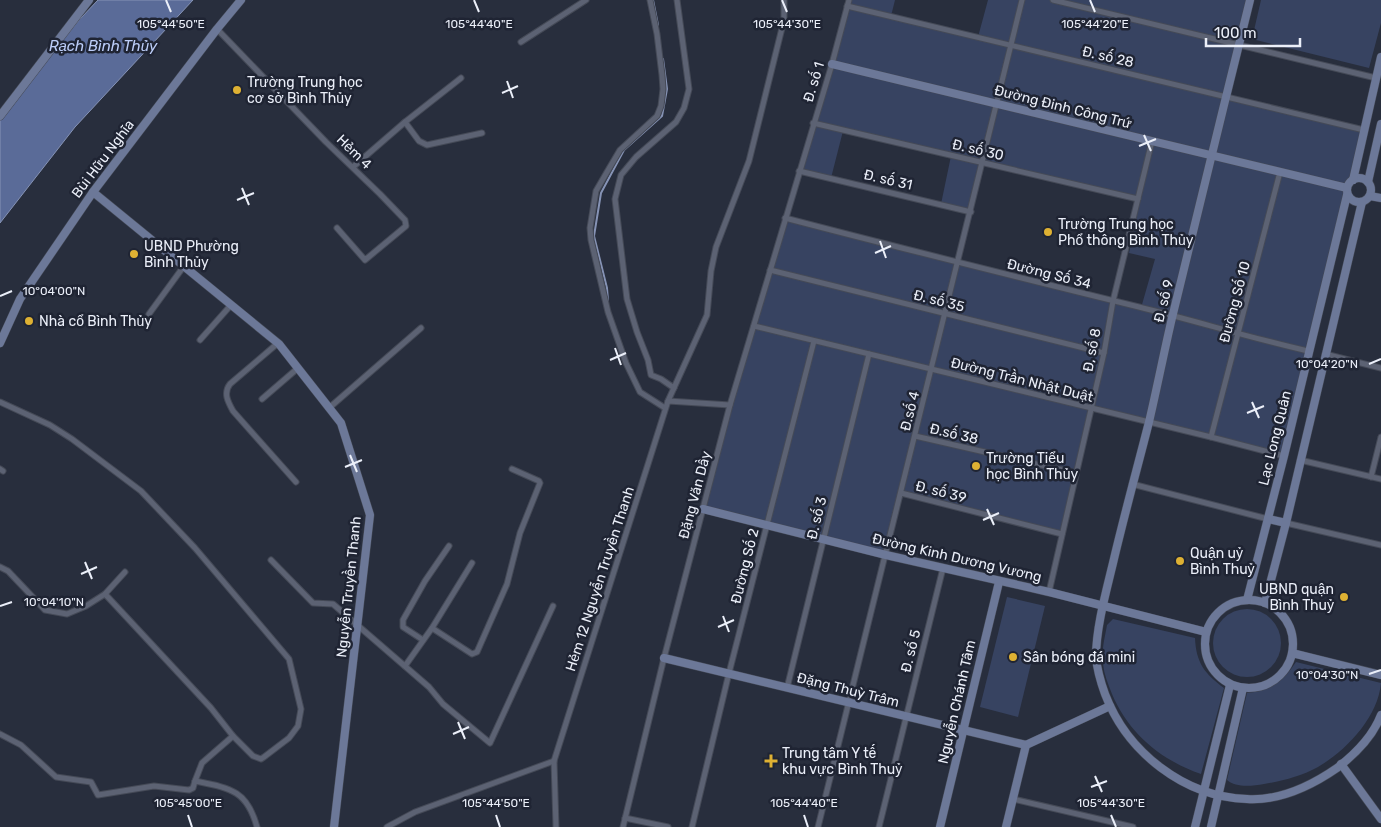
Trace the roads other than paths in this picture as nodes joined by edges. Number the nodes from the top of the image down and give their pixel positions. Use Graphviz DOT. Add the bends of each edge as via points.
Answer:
graph roads {
  1 [pos="90,0"];
  2 [pos="242,0"];
  3 [pos="586,0"];
  4 [pos="650,0"];
  5 [pos="677,0"];
  6 [pos="784,0"];
  7 [pos="1022,0"];
  8 [pos="1053,0"];
  9 [pos="1250,0"];
  10 [pos="579,2"];
  11 [pos="848,3"];
  12 [pos="217,29"];
  13 [pos="521,42"];
  14 [pos="1011,45"];
  15 [pos="1239,45"];
  16 [pos="1381,57"];
  17 [pos="832,64"];
  18 [pos="461,78"];
  19 [pos="1378,78"];
  20 [pos="1226,97"];
  21 [pos="996,104"];
  22 [pos="1,114"];
  23 [pos="405,122"];
  24 [pos="813,123"];
  25 [pos="1381,124"];
  26 [pos="1364,130"];
  27 [pos="482,133"];
  28 [pos="1380,133"];
  29 [pos="1152,141"];
  30 [pos="1212,156"];
  31 [pos="982,163"];
  32 [pos="353,167"];
  33 [pos="799,171"];
  34 [pos="1280,172"];
  35 [pos="1353,180"];
  36 [pos="1368,182"];
  37 [pos="1347,191"];
  38 [pos="93,192"];
  39 [pos="1370,196"];
  40 [pos="1381,198"];
  41 [pos="1138,199"];
  42 [pos="1362,202"];
  43 [pos="971,212"];
  44 [pos="785,218"];
  45 [pos="337,228"];
  46 [pos="957,264"];
  47 [pos="184,266"];
  48 [pos="770,270"];
  49 [pos="1113,302"];
  50 [pos="231,305"];
  51 [pos="149,314"];
  52 [pos="945,314"];
  53 [pos="1173,317"];
  54 [pos="754,326"];
  55 [pos="421,328"];
  56 [pos="1238,334"];
  57 [pos="200,340"];
  58 [pos="814,341"];
  59 [pos="0,343"];
  60 [pos="278,343"];
  61 [pos="1308,351"];
  62 [pos="1104,353"];
  63 [pos="868,354"];
  64 [pos="1325,354"];
  65 [pos="298,368"];
  66 [pos="1381,368"];
  67 [pos="932,369"];
  68 [pos="674,388"];
  69 [pos="262,399"];
  70 [pos="668,401"];
  71 [pos="0,402"];
  72 [pos="730,405"];
  73 [pos="329,408"];
  74 [pos="666,408"];
  75 [pos="1092,408"];
  76 [pos="1149,422"];
  77 [pos="915,436"];
  78 [pos="1211,437"];
  79 [pos="1381,437"];
  80 [pos="1284,456"];
  81 [pos="1300,460"];
  82 [pos="512,469"];
  83 [pos="1076,473"];
  84 [pos="1371,477"];
  85 [pos="1381,479"];
  86 [pos="296,482"];
  87 [pos="1132,484"];
  88 [pos="901,493"];
  89 [pos="703,509"];
  90 [pos="1268,519"];
  91 [pos="1286,523"];
  92 [pos="767,525"];
  93 [pos="1062,534"];
  94 [pos="823,539"];
  95 [pos="1381,545"];
  96 [pos="449,546"];
  97 [pos="886,556"];
  98 [pos="271,560"];
  99 [pos="472,564"];
  100 [pos="0,567"];
  101 [pos="944,568"];
  102 [pos="125,572"];
  103 [pos="999,582"];
  104 [pos="1049,592"];
  105 [pos="105,594"];
  106 [pos="1247,600"];
  107 [pos="1265,603"];
  108 [pos="553,606"];
  109 [pos="1102,607"];
  110 [pos="358,625"];
  111 [pos="432,628"];
  112 [pos="1206,632"];
  113 [pos="423,640"];
  114 [pos="1292,653"];
  115 [pos="664,658"];
  116 [pos="405,666"];
  117 [pos="729,673"];
  118 [pos="1381,675"];
  119 [pos="1230,685"];
  120 [pos="787,688"];
  121 [pos="1243,688"];
  122 [pos="849,702"];
  123 [pos="1110,706"];
  124 [pos="1381,715"];
  125 [pos="906,717"];
  126 [pos="963,730"];
  127 [pos="0,734"];
  128 [pos="233,736"];
  129 [pos="1026,745"];
  130 [pos="554,762"];
  131 [pos="1341,764"];
  132 [pos="195,781"];
  133 [pos="1204,790"];
  134 [pos="1219,795"];
  135 [pos="1013,799"];
  136 [pos="625,818"];
  137 [pos="1381,819"];
  138 [pos="257,827"];
  139 [pos="334,827"];
  140 [pos="387,827"];
  141 [pos="556,827"];
  142 [pos="623,827"];
  143 [pos="668,827"];
  144 [pos="692,827"];
  145 [pos="818,827"];
  146 [pos="879,827"];
  147 [pos="940,827"];
  148 [pos="1006,827"];
  149 [pos="1133,827"];
  150 [pos="1195,827"];
  151 [pos="1211,827"];
  1 -- 22 [label="street"];
  2 -- 12 [label="street, Bùi Hữu Nghĩa"];
  3 -- 10 [label="street"];
  4 -- 74 [label="street" via="662,75 661,106 657,116 620,150 607,172 596,191 590,228 608,312 626,363 640,392"];
  5 -- 68 [label="street" via="689,89 684,108 676,122 636,157 621,175 614,199 623,278 637,332 651,375"];
  6 -- 68 [label="street, Hẻm 12 Nguyễn Truyền Thanh" via="784,20 749,161 716,247 708,316"];
  7 -- 14 [label="street, Đ.số 4"];
  8 -- 15 [label="street"];
  9 -- 15 [label="street, Đ. số 9"];
  10 -- 13 [label="street"];
  11 -- 14 [label="street, Đ. số 28"];
  11 -- 17 [label="street, Đ. số 1"];
  12 -- 32 [label="street, Hẻm 4"];
  12 -- 38 [label="street, Bùi Hữu Nghĩa"];
  14 -- 20 [label="street, Đ. số 28"];
  14 -- 21 [label="street, Đ.số 4"];
  15 -- 19 [label="street"];
  15 -- 20 [label="street, Đ. số 9"];
  16 -- 19 [label="street"];
  17 -- 21 [label="street, Đường Đinh Công Trứ"];
  17 -- 24 [label="street, Đ. số 1"];
  18 -- 23 [label="street"];
  19 -- 26 [label="street"];
  20 -- 26 [label="street, Đ. số 28"];
  20 -- 30 [label="street, Đ. số 9"];
  21 -- 29 [label="street, Đường Đinh Công Trứ"];
  21 -- 31 [label="street, Đ.số 4"];
  23 -- 27 [label="street" via="419,141 427,145"];
  23 -- 32 [label="street"];
  24 -- 31 [label="street, Đ. số 30"];
  24 -- 33 [label="street, Đ. số 1"];
  25 -- 28 [label="street"];
  26 -- 28 [label="street"];
  26 -- 35 [label="street"];
  28 -- 36 [label="street"];
  29 -- 30 [label="street, Đường Đinh Công Trứ"];
  29 -- 41 [label="street, Đ, số 8"];
  30 -- 34 [label="street, Đường Đinh Công Trứ"];
  30 -- 53 [label="street, Đ. số 9"];
  31 -- 41 [label="street, Đ. số 30"];
  31 -- 43 [label="street, Đ.số 4"];
  32 -- 45 [label="street, Hẻm 4" via="404,220 406,226 365,260"];
  33 -- 43 [label="street, Đ. số 31"];
  33 -- 44 [label="street, Đặng Văn Dầy"];
  34 -- 37 [label="street, Đường Đinh Công Trứ"];
  34 -- 56 [label="street, Đường Số 10"];
  35 -- 36 [label="street" via="1361,178"];
  35 -- 37 [label="street"];
  36 -- 39 [label="street"];
  37 -- 42 [label="street" via="1353,201"];
  37 -- 61 [label="street, Lạc Long Quân"];
  38 -- 47 [label="street, Nguyễn Truyền Thanh"];
  38 -- 59 [label="street, Bùi Hữu Nghĩa" via="20,299"];
  39 -- 40 [label="street"];
  39 -- 42 [label="street"];
  41 -- 49 [label="street, Đ, số 8"];
  42 -- 64 [label="street, Lạc Long Quân"];
  43 -- 46 [label="street, Đ.số 4"];
  44 -- 46 [label="street, Đường Số 34"];
  44 -- 48 [label="street, Đặng Văn Dầy"];
  46 -- 49 [label="street, Đường Số 34"];
  46 -- 52 [label="street, Đ.số 4"];
  47 -- 50 [label="street, Nguyễn Truyền Thanh"];
  47 -- 51 [label="street"];
  48 -- 52 [label="street, Đ. số 35"];
  48 -- 54 [label="street, Đặng Văn Dầy"];
  49 -- 53 [label="street, Đường Số 34"];
  49 -- 62 [label="street, Đ, số 8"];
  50 -- 57 [label="street"];
  50 -- 60 [label="street, Nguyễn Truyền Thanh"];
  52 -- 62 [label="street, Đ. số 35"];
  52 -- 67 [label="street, Đ.số 4"];
  53 -- 56 [label="street, Đường Số 34"];
  53 -- 76 [label="street, Đ. số 9"];
  54 -- 58 [label="street, Đường Trần Nhật Duật"];
  54 -- 72 [label="street, Đặng Văn Dầy"];
  55 -- 73 [label="street"];
  56 -- 61 [label="street, Đường Số 34"];
  56 -- 78 [label="street, Đường Số 10"];
  58 -- 63 [label="street, Đường Trần Nhật Duật"];
  58 -- 92 [label="street, Đường Số 2"];
  60 -- 65 [label="street, Nguyễn Truyền Thanh"];
  60 -- 86 [label="street" via="230,384 226,391 227,401"];
  61 -- 64 [label="street"];
  61 -- 80 [label="street, Lạc Long Quân"];
  62 -- 75 [label="street, Đ, số 8"];
  63 -- 67 [label="street, Đường Trần Nhật Duật"];
  63 -- 94 [label="street, Đ. số 3"];
  64 -- 66 [label="street"];
  64 -- 81 [label="street, Lạc Long Quân"];
  65 -- 69 [label="street"];
  65 -- 73 [label="street, Nguyễn Truyền Thanh"];
  67 -- 75 [label="street, Đường Trần Nhật Duật"];
  67 -- 77 [label="street, Đ.số 4"];
  68 -- 70 [label="street, Hẻm 12 Nguyễn Truyền Thanh"];
  70 -- 72 [label="street"];
  70 -- 74 [label="street, Hẻm 12 Nguyễn Truyền Thanh"];
  71 -- 128 [label="street" via="50,425 141,491 195,548 289,659 301,709 296,731 261,759 250,754"];
  72 -- 89 [label="street, Đặng Văn Dầy"];
  73 -- 110 [label="street, Nguyễn Truyền Thanh" via="341,423 370,514"];
  74 -- 130 [label="street, Hẻm 12 Nguyễn Truyền Thanh"];
  75 -- 76 [label="street, Đường Trần Nhật Duật"];
  75 -- 83 [label="street, Đ, số 8"];
  76 -- 78 [label="street, Đường Trần Nhật Duật"];
  76 -- 87 [label="street, Đ. số 9"];
  77 -- 83 [label="street, Đ.số 38"];
  77 -- 88 [label="street, Đ.số 4"];
  78 -- 80 [label="street, Đường Trần Nhật Duật"];
  79 -- 84 [label="street"];
  80 -- 81 [label="street"];
  80 -- 90 [label="street, Lạc Long Quân"];
  81 -- 84 [label="street"];
  81 -- 91 [label="street, Lạc Long Quân"];
  82 -- 111 [label="street" via="540,483 520,533 507,584 477,652 472,654"];
  83 -- 93 [label="street, Đ, số 8"];
  84 -- 85 [label="street"];
  87 -- 90 [label="street"];
  87 -- 109 [label="street, Đ. số 9"];
  88 -- 93 [label="street, Đ. số 39"];
  88 -- 97 [label="street, Đ.số 4"];
  89 -- 92 [label="street, Đường Kinh Dương Vương"];
  89 -- 115 [label="street, Đặng Văn Dầy"];
  90 -- 91 [label="street"];
  90 -- 106 [label="street, Lạc Long Quân"];
  91 -- 95 [label="street"];
  91 -- 107 [label="street, Lạc Long Quân"];
  92 -- 94 [label="street, Đường Kinh Dương Vương"];
  92 -- 117 [label="street, Đường Số 2"];
  93 -- 104 [label="street, Đ, số 8"];
  94 -- 97 [label="street, Đường Kinh Dương Vương"];
  94 -- 120 [label="street, Đ. số 3"];
  96 -- 113 [label="street" via="424,581 403,620 403,627"];
  97 -- 101 [label="street, Đường Kinh Dương Vương"];
  97 -- 122 [label="street, Đ.số 4"];
  98 -- 110 [label="street" via="313,603 333,604"];
  99 -- 111 [label="street"];
  100 -- 105 [label="street" via="8,571 45,610 67,614"];
  101 -- 103 [label="street, Đường Kinh Dương Vương"];
  101 -- 125 [label="street, Đ. số 5"];
  102 -- 105 [label="street"];
  103 -- 104 [label="street, Đường Kinh Dương Vương"];
  103 -- 126 [label="street, Nguyễn Chánh Tâm"];
  104 -- 109 [label="street, Đường Kinh Dương Vương"];
  105 -- 128 [label="street"];
  106 -- 107 [label="street"];
  106 -- 112 [label="street" via="1233,602 1221,609"];
  107 -- 114 [label="street" via="1276,609 1288,623 1293,640"];
  108 -- 116 [label="street" via="490,743 443,704"];
  109 -- 112 [label="street, Đường Kinh Dương Vương"];
  109 -- 123 [label="street, Đ. số 9" via="1096,658"];
  110 -- 116 [label="street"];
  110 -- 139 [label="street, Nguyễn Truyền Thanh"];
  111 -- 113 [label="street"];
  112 -- 119 [label="street" via="1204,647 1208,662 1216,674"];
  113 -- 116 [label="street"];
  114 -- 118 [label="street"];
  114 -- 121 [label="street" via="1280,676 1256,688"];
  115 -- 117 [label="street, Đặng Thuỳ Trâm"];
  115 -- 136 [label="street, Đặng Văn Dầy"];
  117 -- 120 [label="street, Đặng Thuỳ Trâm"];
  117 -- 144 [label="street, Đường Số 2"];
  119 -- 121 [label="street"];
  119 -- 133 [label="street"];
  120 -- 122 [label="street, Đặng Thuỳ Trâm"];
  121 -- 134 [label="street"];
  122 -- 125 [label="street, Đặng Thuỳ Trâm"];
  122 -- 145 [label="street, Đ.số 4"];
  123 -- 129 [label="street"];
  123 -- 133 [label="street, Đ. số 9" via="1127,735 1149,760 1175,778"];
  124 -- 131 [label="street, Đ. số 9" via="1360,747"];
  125 -- 126 [label="street, Đặng Thuỳ Trâm"];
  125 -- 146 [label="street, Đ. số 5"];
  126 -- 129 [label="street, Đặng Thuỳ Trâm"];
  126 -- 147 [label="street, Nguyễn Chánh Tâm"];
  127 -- 132 [label="street" via="21,745 56,777 91,782 98,795 154,786 188,790 193,788"];
  128 -- 132 [label="street" via="202,764"];
  129 -- 135 [label="street"];
  130 -- 140 [label="street" via="415,812"];
  130 -- 141 [label="street, Hẻm 12 Nguyễn Truyền Thanh"];
  131 -- 134 [label="street, Đ. số 9" via="1318,781 1271,798 1248,800"];
  131 -- 137 [label="street"];
  132 -- 138 [label="street" via="244,798"];
  133 -- 134 [label="street, Đ. số 9"];
  133 -- 150 [label="street"];
  134 -- 151 [label="street"];
  135 -- 148 [label="street"];
  135 -- 149 [label="street"];
  136 -- 142 [label="street, Đặng Văn Dầy"];
  136 -- 143 [label="street"];
}
